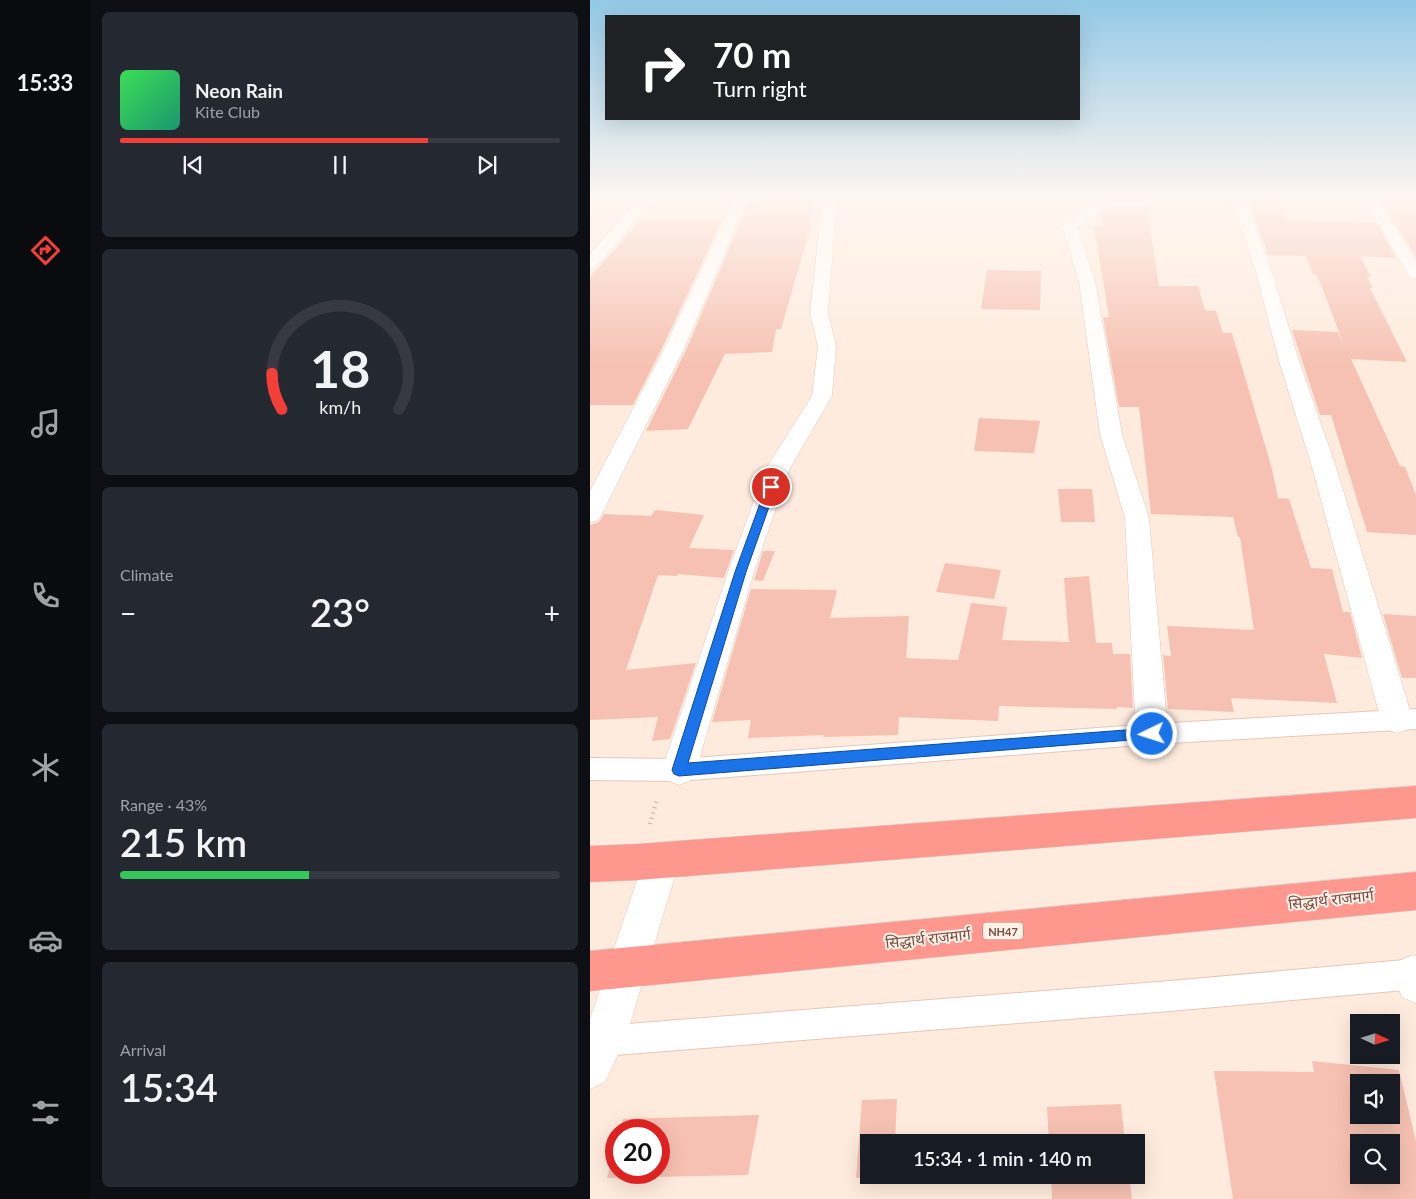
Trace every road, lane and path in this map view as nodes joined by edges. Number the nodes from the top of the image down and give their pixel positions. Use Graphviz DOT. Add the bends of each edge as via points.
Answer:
graph roads {
  1 [pos="717,255"];
  2 [pos="825,255"];
  3 [pos="1078,255"];
  4 [pos="1258,255"];
  5 [pos="1405,255"];
  6 [pos="1416,274"];
  7 [pos="590,514"];
  8 [pos="1407,719"];
  9 [pos="1152,734"];
  10 [pos="590,769"];
  11 [pos="679,770"];
  12 [pos="1416,802"];
  13 [pos="662,860"];
  14 [pos="590,864"];
  15 [pos="1416,891"];
  16 [pos="608,969"];
  17 [pos="1415,977"];
  18 [pos="595,1050"];
  1 -- 7 [label="street" via="674,349"];
  2 -- 11 [label="street" via="819,312 827,347 822,396 777,470 741,572"];
  3 -- 9 [label="street" via="1087,280 1111,434 1137,518"];
  4 -- 8 [label="street" via="1289,361"];
  5 -- 6 [label="street"];
  8 -- 9 [label="lane"];
  9 -- 11 [label="lane"];
  10 -- 11 [label="lane"];
  12 -- 13 [label="highway"];
  13 -- 14 [label="highway"];
  13 -- 16 [label="street"];
  15 -- 16 [label="highway, सिद्धार्थ राजमार्ग / NH47"];
  16 -- 18 [label="street"];
  17 -- 18 [label="lane" via="1170,996"];
}
